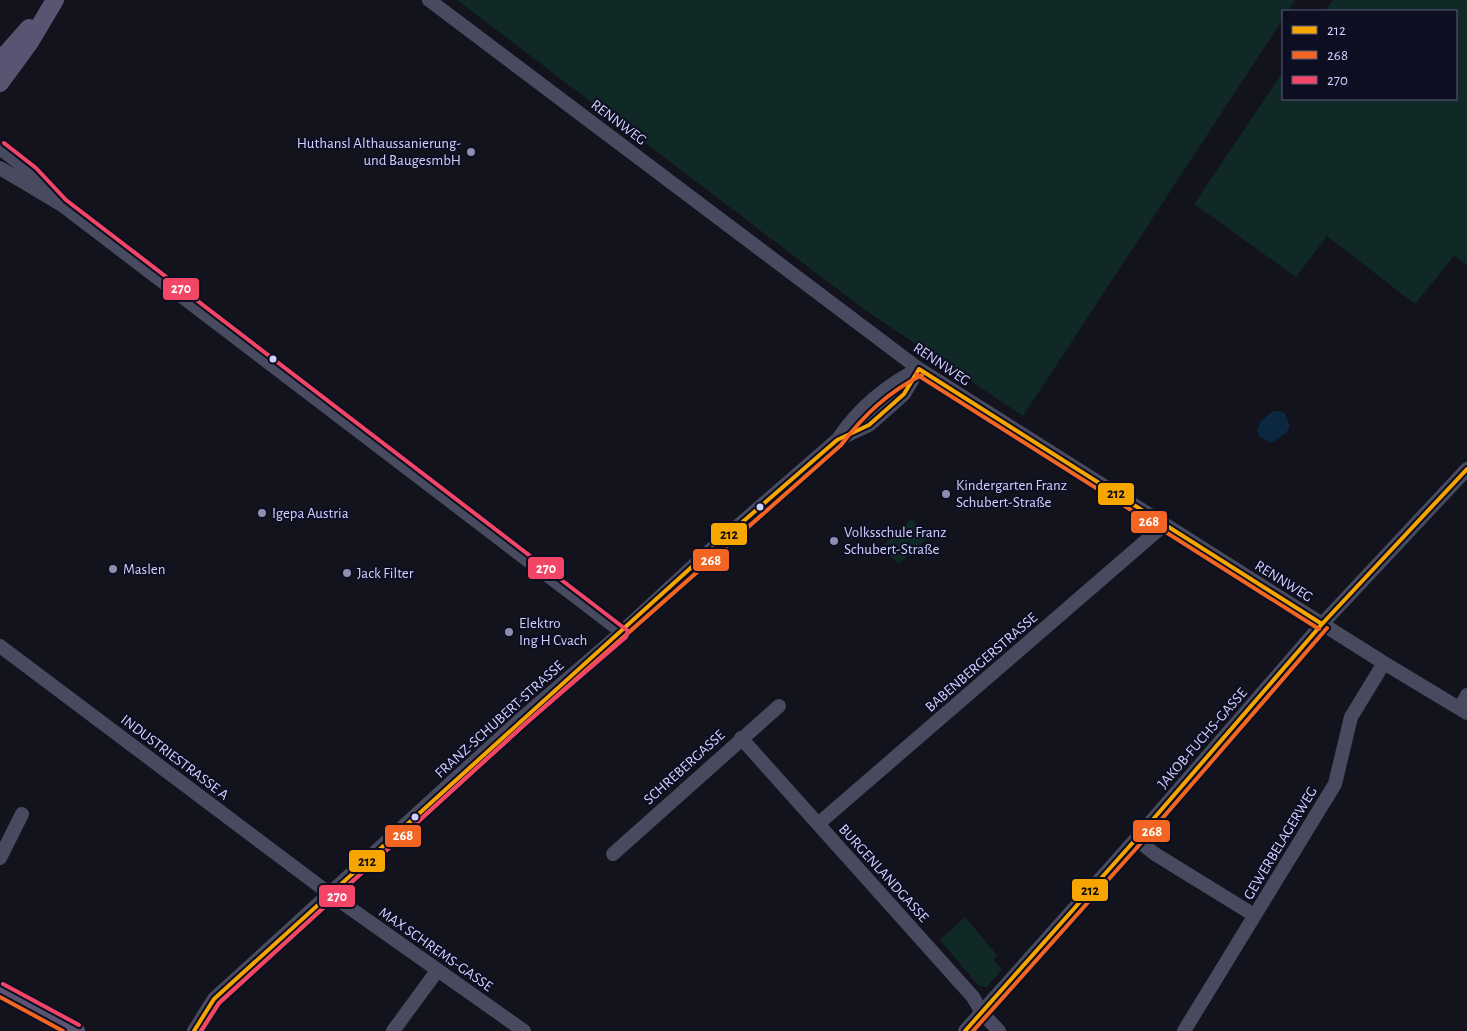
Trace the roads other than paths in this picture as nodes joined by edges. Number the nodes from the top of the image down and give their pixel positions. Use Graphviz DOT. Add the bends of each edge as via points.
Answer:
graph roads {
  1 [pos="429,0"];
  2 [pos="52,4"];
  3 [pos="0,61"];
  4 [pos="0,83"];
  5 [pos="0,148"];
  6 [pos="0,168"];
  7 [pos="62,205"];
  8 [pos="919,369"];
  9 [pos="1467,469"];
  10 [pos="1164,525"];
  11 [pos="1322,624"];
  12 [pos="622,632"];
  13 [pos="0,646"];
  14 [pos="1384,664"];
  15 [pos="1467,695"];
  16 [pos="779,706"];
  17 [pos="1463,710"];
  18 [pos="741,738"];
  19 [pos="22,814"];
  20 [pos="818,824"];
  21 [pos="1136,839"];
  22 [pos="613,854"];
  23 [pos="0,858"];
  24 [pos="330,894"];
  25 [pos="1254,916"];
  26 [pos="437,971"];
  27 [pos="0,990"];
  28 [pos="982,1013"];
  29 [pos="76,1031"];
  30 [pos="194,1031"];
  31 [pos="393,1031"];
  32 [pos="524,1031"];
  33 [pos="965,1031"];
  34 [pos="999,1031"];
  35 [pos="1184,1031"];
  1 -- 8 [label="street, RENNWEG"];
  2 -- 3 [label="main road"];
  2 -- 4 [label="main road" via="30,42"];
  5 -- 7 [label="street" via="32,173"];
  6 -- 7 [label="street"];
  7 -- 12 [label="street"];
  8 -- 10 [label="street, RENNWEG"];
  8 -- 12 [label="street, FRANZ-SCHUBERT-STRASSE" via="904,394 869,425 837,440"];
  9 -- 11 [label="street, JAKOB-FUCHS-GASSE"];
  10 -- 11 [label="street, RENNWEG"];
  10 -- 20 [label="street, BABENBERGERSTRASSE"];
  11 -- 14 [label="street, RENNWEG"];
  11 -- 21 [label="street, JAKOB-FUCHS-GASSE"];
  12 -- 24 [label="street, FRANZ-SCHUBERT-STRASSE" via="520,719"];
  13 -- 24 [label="street, INDUSTRIESTRASSE A"];
  14 -- 17 [label="street, RENNWEG"];
  14 -- 25 [label="street, GEWERBELAGERWEG" via="1351,717 1335,784"];
  15 -- 17 [label="street"];
  16 -- 18 [label="street, SCHREBERGASSE"];
  18 -- 20 [label="street, BURGENLANDGASSE"];
  18 -- 22 [label="street, SCHREBERGASSE"];
  19 -- 23 [label="street"];
  20 -- 28 [label="street, BURGENLANDGASSE" via="973,998"];
  21 -- 25 [label="street"];
  21 -- 28 [label="street, JAKOB-FUCHS-GASSE"];
  24 -- 26 [label="street, MAX SCHREMS-GASSE"];
  24 -- 30 [label="street, FRANZ-SCHUBERT-STRASSE" via="214,999"];
  25 -- 35 [label="street, GEWERBELAGERWEG"];
  26 -- 31 [label="street"];
  26 -- 32 [label="street, MAX SCHREMS-GASSE"];
  27 -- 29 [label="main road"];
  28 -- 33 [label="street, JAKOB-FUCHS-GASSE"];
  28 -- 34 [label="street, BURGENLANDGASSE"];
}
